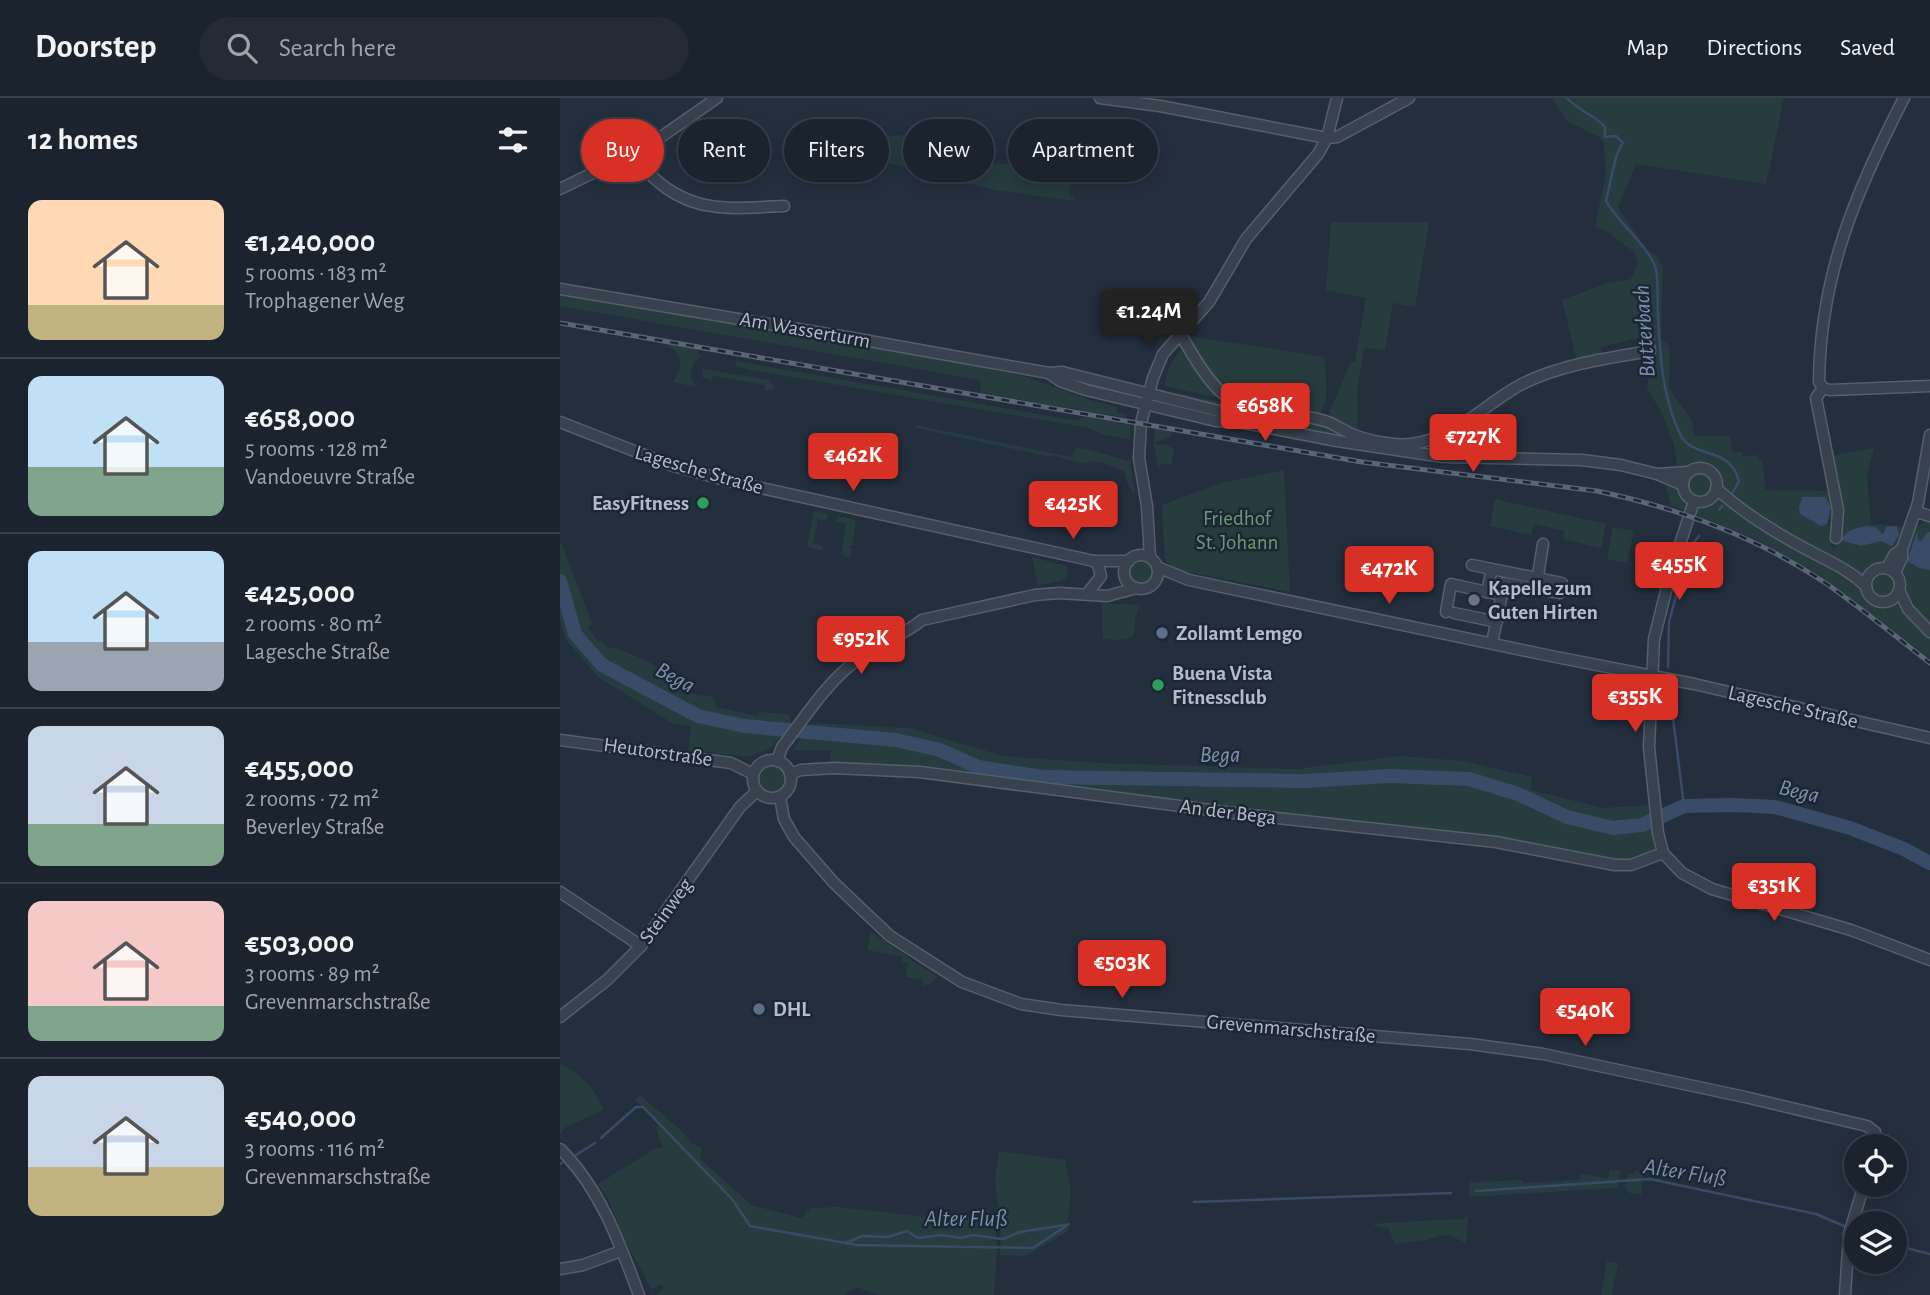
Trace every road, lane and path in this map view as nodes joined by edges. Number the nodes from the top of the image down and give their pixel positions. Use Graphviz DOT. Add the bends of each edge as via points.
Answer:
graph roads {
  1 [pos="717,98"];
  2 [pos="1100,98"];
  3 [pos="1337,98"];
  4 [pos="1409,98"];
  5 [pos="1904,98"];
  6 [pos="664,133"];
  7 [pos="1327,138"];
  8 [pos="581,180"];
  9 [pos="659,182"];
  10 [pos="560,190"];
  11 [pos="784,206"];
  12 [pos="560,289"];
  13 [pos="1180,334"];
  14 [pos="1647,337"];
  15 [pos="1930,386"];
  16 [pos="1823,388"];
  17 [pos="1146,400"];
  18 [pos="560,422"];
  19 [pos="1930,435"];
  20 [pos="1689,472"];
  21 [pos="1657,474"];
  22 [pos="1683,485"];
  23 [pos="1716,488"];
  24 [pos="1708,500"];
  25 [pos="1694,501"];
  26 [pos="1737,508"];
  27 [pos="1916,512"];
  28 [pos="1930,516"];
  29 [pos="1147,526"];
  30 [pos="1836,538"];
  31 [pos="1543,544"];
  32 [pos="1150,558"];
  33 [pos="1133,559"];
  34 [pos="1096,563"];
  35 [pos="1472,565"];
  36 [pos="1157,567"];
  37 [pos="1846,568"];
  38 [pos="1492,569"];
  39 [pos="1891,570"];
  40 [pos="1872,572"];
  41 [pos="1125,576"];
  42 [pos="1505,578"];
  43 [pos="1189,580"];
  44 [pos="1155,582"];
  45 [pos="1866,586"];
  46 [pos="1137,588"];
  47 [pos="1899,590"];
  48 [pos="1488,592"];
  49 [pos="1087,594"];
  50 [pos="1101,595"];
  51 [pos="1501,595"];
  52 [pos="1888,601"];
  53 [pos="1908,608"];
  54 [pos="1497,622"];
  55 [pos="1930,632"];
  56 [pos="1492,643"];
  57 [pos="1653,676"];
  58 [pos="1930,738"];
  59 [pos="560,740"];
  60 [pos="778,761"];
  61 [pos="790,774"];
  62 [pos="753,775"];
  63 [pos="757,791"];
  64 [pos="779,797"];
  65 [pos="1663,853"];
  66 [pos="560,892"];
  67 [pos="641,946"];
  68 [pos="1930,960"];
  69 [pos="560,1017"];
  70 [pos="1875,1134"];
  71 [pos="560,1149"];
  72 [pos="1860,1197"];
  73 [pos="621,1251"];
  74 [pos="560,1269"];
  75 [pos="639,1295"];
  76 [pos="1845,1295"];
  1 -- 6 [label="street"];
  2 -- 7 [label="street"];
  3 -- 7 [label="street"];
  4 -- 7 [label="street" via="1337,138"];
  5 -- 16 [label="street" via="1871,161 1839,250 1820,336 1819,382"];
  7 -- 13 [label="street" via="1246,239 1209,302"];
  8 -- 10 [label="street"];
  9 -- 11 [label="street" via="681,198 717,209"];
  12 -- 17 [label="street, Am Wasserturm" via="1062,372"];
  13 -- 14 [label="street" via="1226,396 1262,410 1325,421 1354,435 1411,444 1446,434 1540,376 1650,351"];
  13 -- 17 [label="street" via="1163,354"];
  15 -- 16 [label="street"];
  16 -- 30 [label="street" via="1816,398 1838,510"];
  17 -- 21 [label="street, Am Wasserturm" via="1223,412 1239,422 1337,441 1443,457 1582,460"];
  17 -- 29 [label="street" via="1139,458"];
  18 -- 34 [label="street, Lagesche Straße" via="708,476"];
  19 -- 27 [label="street"];
  20 -- 21 [label="street"];
  20 -- 22 [label="street"];
  20 -- 23 [label="street" via="1708,471"];
  21 -- 22 [label="street"];
  22 -- 25 [label="street"];
  23 -- 24 [label="street"];
  23 -- 26 [label="street"];
  24 -- 25 [label="street"];
  24 -- 26 [label="street"];
  25 -- 57 [label="street" via="1657,624"];
  26 -- 37 [label="street"];
  27 -- 28 [label="street"];
  27 -- 39 [label="street" via="1902,558"];
  29 -- 32 [label="street"];
  29 -- 33 [label="street"];
  31 -- 42 [label="street" via="1536,584"];
  32 -- 33 [label="street"];
  32 -- 36 [label="street"];
  33 -- 34 [label="street, Lagesche Straße"];
  33 -- 41 [label="street"];
  34 -- 41 [label="street, Lagesche Straße"];
  34 -- 49 [label="street" via="1101,576"];
  35 -- 38 [label="street"];
  36 -- 43 [label="street, Lagesche Straße"];
  36 -- 44 [label="street"];
  37 -- 40 [label="street"];
  37 -- 45 [label="street"];
  38 -- 42 [label="street"];
  38 -- 48 [label="street"];
  39 -- 40 [label="street"];
  39 -- 47 [label="street" via="1900,580"];
  40 -- 45 [label="street"];
  41 -- 46 [label="street"];
  41 -- 50 [label="street"];
  42 -- 51 [label="street"];
  43 -- 44 [label="street, Lagesche Straße"];
  43 -- 56 [label="street, Lagesche Straße"];
  44 -- 46 [label="street"];
  45 -- 52 [label="street" via="1874,599"];
  46 -- 50 [label="street"];
  47 -- 52 [label="street"];
  47 -- 53 [label="street"];
  48 -- 51 [label="street"];
  48 -- 54 [label="street" via="1451,584 1450,613"];
  49 -- 50 [label="street"];
  49 -- 60 [label="street" via="1035,595 914,627 858,658 828,686 782,747"];
  51 -- 54 [label="street"];
  52 -- 53 [label="street"];
  53 -- 55 [label="street"];
  54 -- 56 [label="street"];
  56 -- 57 [label="street, Lagesche Straße"];
  57 -- 58 [label="street, Lagesche Straße"];
  57 -- 65 [label="street" via="1649,747"];
  59 -- 62 [label="street, Heutorstraße" via="731,763"];
  60 -- 61 [label="street"];
  60 -- 62 [label="street" via="762,763"];
  61 -- 64 [label="street" via="790,785"];
  61 -- 65 [label="street, An der Bega" via="834,768 948,775 1496,842 1615,865 1631,865"];
  62 -- 63 [label="street"];
  63 -- 64 [label="street"];
  63 -- 67 [label="street, Steinweg" via="740,807"];
  64 -- 70 [label="street, Grevenmarschstraße" via="794,837 880,928 954,978 1021,1004 1470,1044 1543,1055 1800,1109 1867,1126"];
  65 -- 68 [label="street" via="1682,873 1712,889 1851,930"];
  66 -- 67 [label="street"];
  67 -- 69 [label="street, Steinweg"];
  71 -- 73 [label="street" via="598,1200"];
  72 -- 76 [label="street" via="1849,1234"];
  73 -- 74 [label="street"];
  73 -- 75 [label="street"];
}
